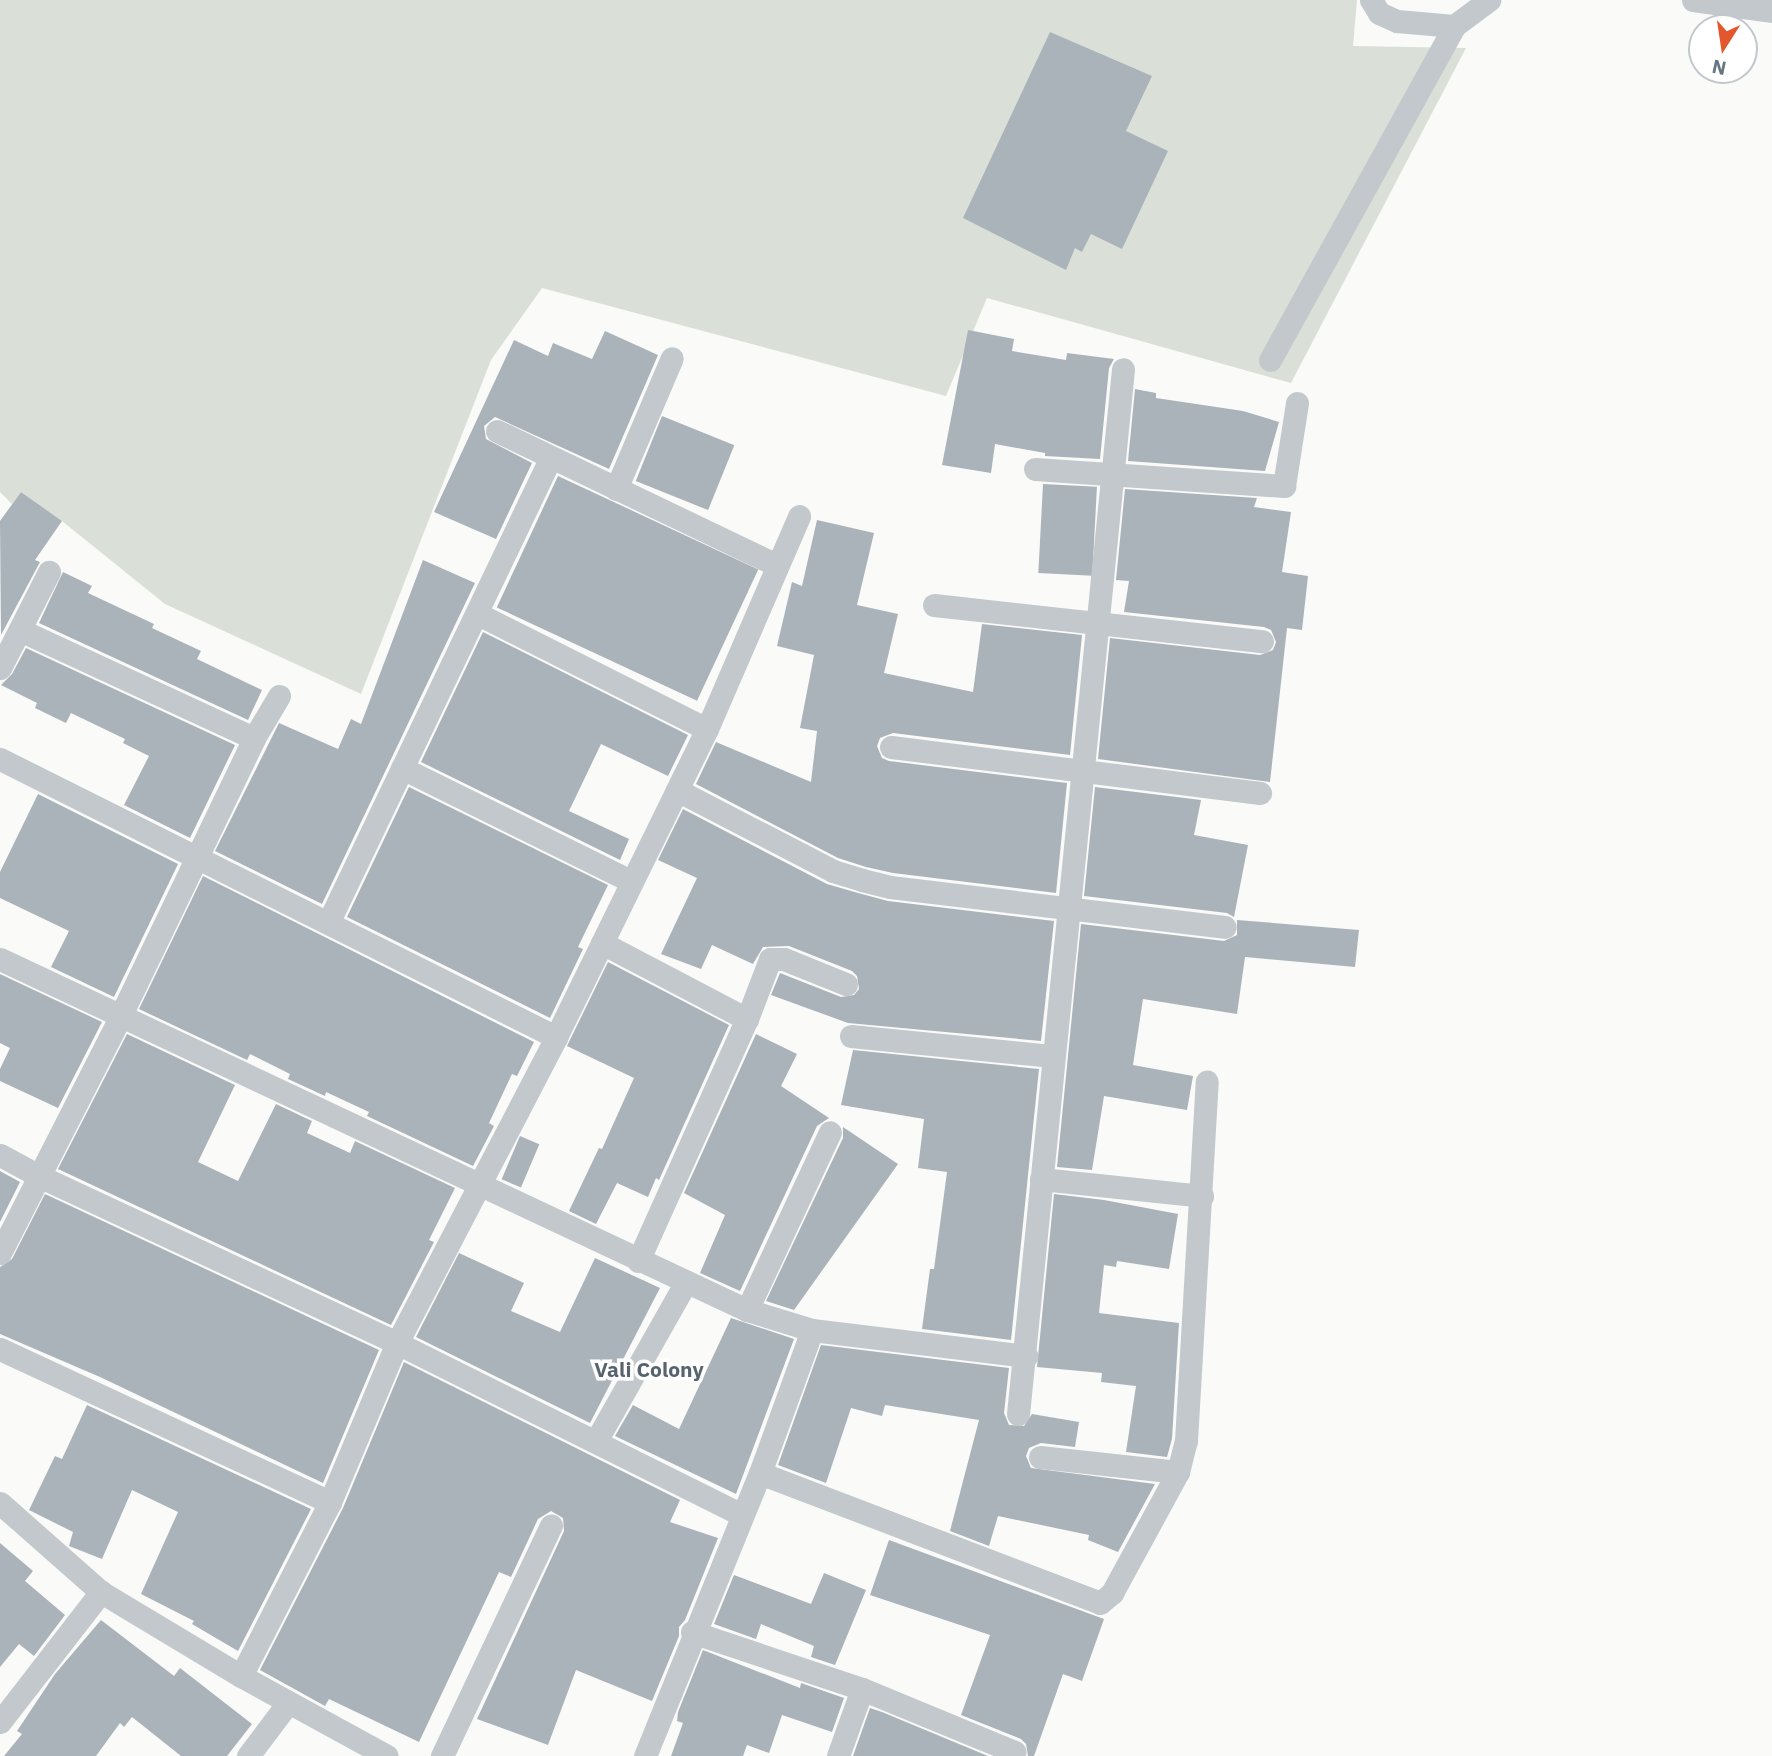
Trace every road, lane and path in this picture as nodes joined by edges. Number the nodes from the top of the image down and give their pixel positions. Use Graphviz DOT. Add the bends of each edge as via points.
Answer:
graph roads {
  1 [pos="1371,0"];
  2 [pos="1489,0"];
  3 [pos="1693,0"];
  4 [pos="1772,11"];
  5 [pos="1454,26"];
  6 [pos="672,358"];
  7 [pos="1270,360"];
  8 [pos="1123,369"];
  9 [pos="1297,403"];
  10 [pos="497,431"];
  11 [pos="550,458"];
  12 [pos="1035,469"];
  13 [pos="1110,476"];
  14 [pos="616,489"];
  15 [pos="799,516"];
  16 [pos="778,565"];
  17 [pos="49,572"];
  18 [pos="933,605"];
  19 [pos="478,614"];
  20 [pos="1096,624"];
  21 [pos="20,630"];
  22 [pos="1262,641"];
  23 [pos="0,668"];
  24 [pos="279,696"];
  25 [pos="707,729"];
  26 [pos="254,738"];
  27 [pos="891,747"];
  28 [pos="0,759"];
  29 [pos="402,768"];
  30 [pos="1082,769"];
  31 [pos="677,790"];
  32 [pos="1260,793"];
  33 [pos="197,856"];
  34 [pos="631,881"];
  35 [pos="1068,908"];
  36 [pos="329,921"];
  37 [pos="1225,928"];
  38 [pos="602,943"];
  39 [pos="0,959"];
  40 [pos="846,984"];
  41 [pos="120,1017"];
  42 [pos="747,1019"];
  43 [pos="851,1036"];
  44 [pos="556,1037"];
  45 [pos="1053,1056"];
  46 [pos="1207,1082"];
  47 [pos="830,1132"];
  48 [pos="0,1155"];
  49 [pos="39,1176"];
  50 [pos="1041,1179"];
  51 [pos="481,1184"];
  52 [pos="1202,1196"];
  53 [pos="0,1253"];
  54 [pos="638,1261"];
  55 [pos="686,1282"];
  56 [pos="747,1310"];
  57 [pos="812,1330"];
  58 [pos="397,1343"];
  59 [pos="0,1349"];
  60 [pos="1026,1356"];
  61 [pos="1018,1414"];
  62 [pos="596,1441"];
  63 [pos="1040,1457"];
  64 [pos="1178,1472"];
  65 [pos="760,1473"];
  66 [pos="330,1502"];
  67 [pos="0,1503"];
  68 [pos="742,1515"];
  69 [pos="551,1525"];
  70 [pos="101,1592"];
  71 [pos="692,1632"];
  72 [pos="241,1676"];
  73 [pos="862,1689"];
  74 [pos="288,1703"];
  75 [pos="0,1722"];
  76 [pos="1015,1752"];
  77 [pos="248,1756"];
  78 [pos="387,1756"];
  79 [pos="442,1756"];
  80 [pos="645,1756"];
  81 [pos="838,1756"];
  1 -- 5 [label="street" via="1379,13 1397,21"];
  2 -- 5 [label="street"];
  3 -- 4 [label="street"];
  5 -- 7 [label="street"];
  6 -- 14 [label="street"];
  8 -- 13 [label="street"];
  9 -- 13 [label="street" via="1284,485"];
  10 -- 11 [label="street"];
  11 -- 14 [label="street"];
  11 -- 19 [label="street"];
  12 -- 13 [label="street"];
  13 -- 20 [label="street"];
  14 -- 16 [label="street"];
  15 -- 16 [label="street"];
  16 -- 25 [label="street"];
  17 -- 21 [label="street"];
  18 -- 20 [label="street"];
  19 -- 25 [label="street"];
  19 -- 29 [label="street"];
  20 -- 22 [label="street"];
  20 -- 30 [label="street"];
  21 -- 23 [label="street"];
  21 -- 26 [label="street"];
  24 -- 26 [label="street"];
  25 -- 31 [label="street"];
  26 -- 33 [label="street"];
  27 -- 30 [label="street"];
  28 -- 33 [label="street"];
  29 -- 34 [label="street"];
  29 -- 36 [label="street"];
  30 -- 32 [label="street"];
  30 -- 35 [label="street"];
  31 -- 34 [label="street"];
  31 -- 35 [label="street" via="833,871 862,880"];
  33 -- 36 [label="street"];
  33 -- 41 [label="street"];
  34 -- 38 [label="street"];
  35 -- 37 [label="street"];
  35 -- 45 [label="street"];
  36 -- 44 [label="street"];
  38 -- 42 [label="street"];
  38 -- 44 [label="street"];
  39 -- 41 [label="street"];
  40 -- 42 [label="street" via="776,957 770,959"];
  41 -- 49 [label="street"];
  41 -- 51 [label="street"];
  42 -- 54 [label="street"];
  43 -- 45 [label="street"];
  44 -- 51 [label="street"];
  45 -- 50 [label="street"];
  46 -- 52 [label="street"];
  47 -- 56 [label="street"];
  48 -- 49 [label="street"];
  49 -- 53 [label="street"];
  49 -- 58 [label="street"];
  50 -- 52 [label="street"];
  50 -- 60 [label="street"];
  51 -- 54 [label="street"];
  51 -- 58 [label="street"];
  52 -- 64 [label="street" via="1186,1441"];
  54 -- 55 [label="street"];
  55 -- 56 [label="street"];
  55 -- 62 [label="street"];
  56 -- 57 [label="street"];
  57 -- 60 [label="street"];
  57 -- 65 [label="street"];
  58 -- 62 [label="street"];
  58 -- 66 [label="street"];
  59 -- 66 [label="street"];
  60 -- 61 [label="street"];
  62 -- 68 [label="street"];
  63 -- 64 [label="street"];
  64 -- 65 [label="street" via="1112,1593 1100,1603"];
  65 -- 68 [label="street"];
  66 -- 72 [label="street"];
  67 -- 70 [label="street"];
  68 -- 71 [label="street"];
  69 -- 79 [label="street"];
  70 -- 72 [label="street"];
  70 -- 75 [label="street"];
  71 -- 73 [label="street"];
  71 -- 80 [label="street"];
  72 -- 74 [label="street"];
  73 -- 76 [label="street"];
  73 -- 81 [label="street"];
  74 -- 77 [label="street"];
  74 -- 78 [label="street"];
}
